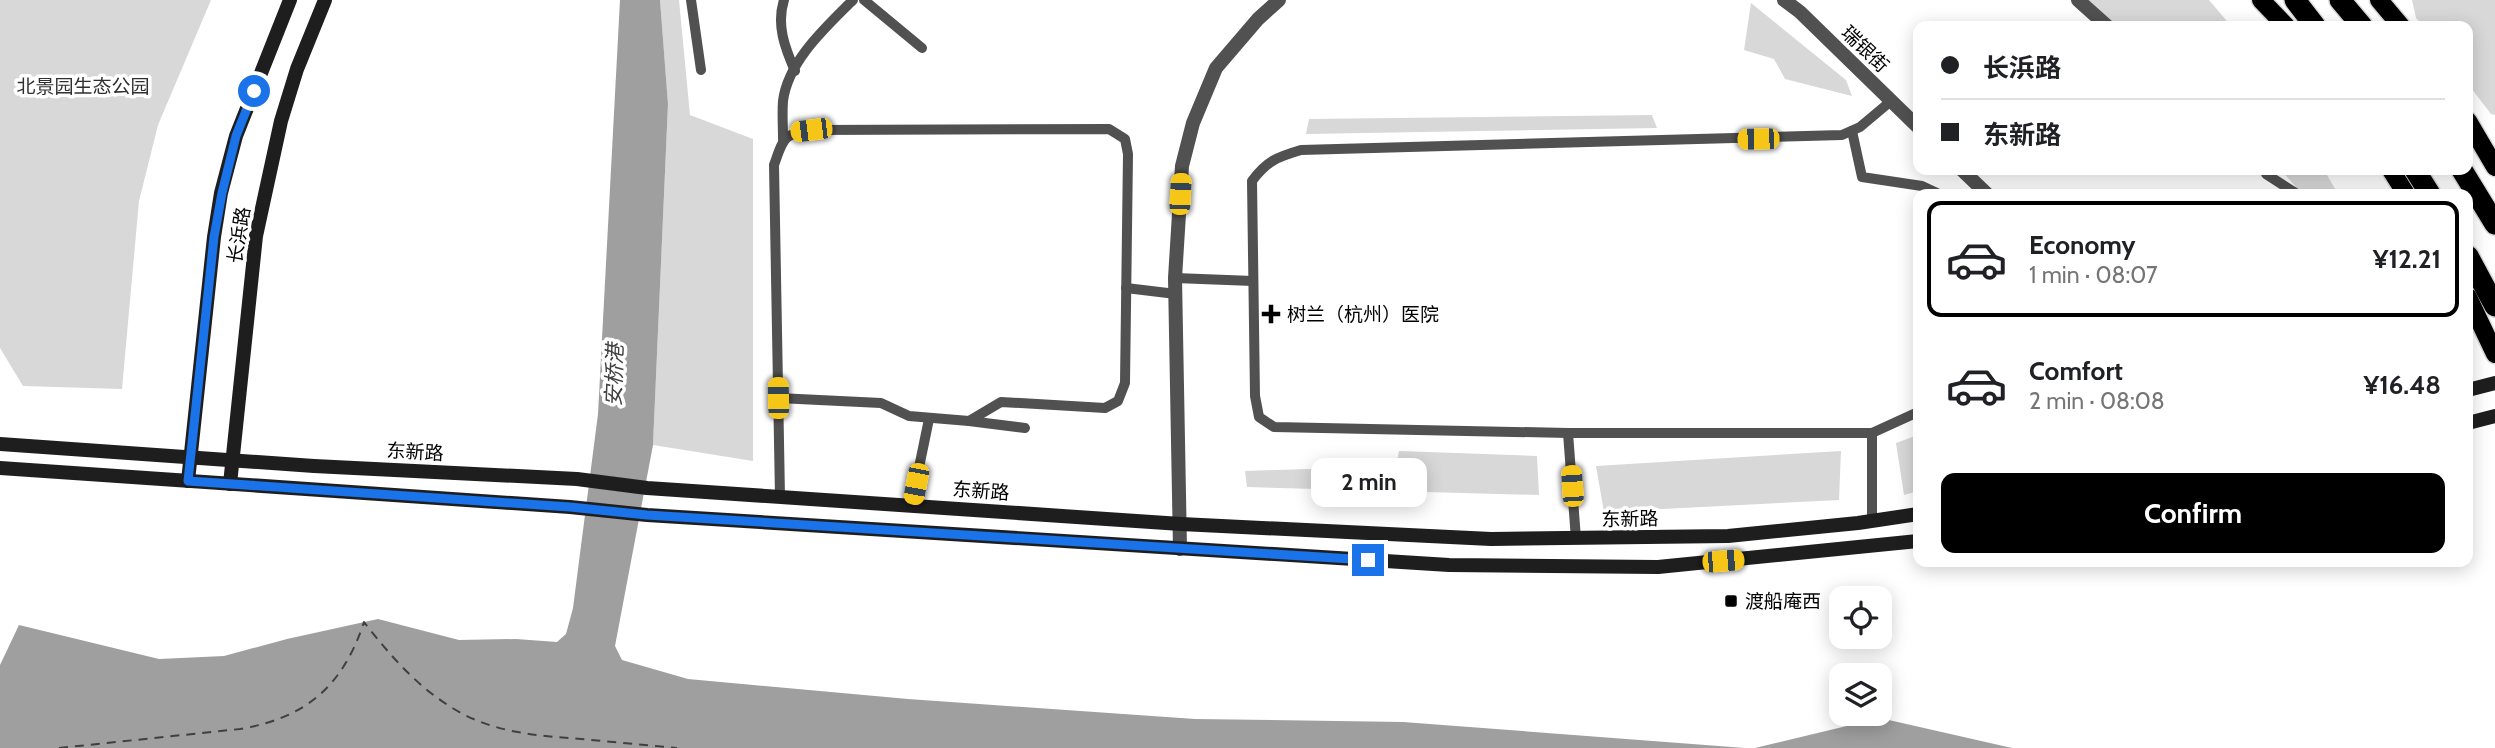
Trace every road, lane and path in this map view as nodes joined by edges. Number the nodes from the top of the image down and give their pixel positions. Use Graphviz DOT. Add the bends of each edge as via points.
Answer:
graph roads {
  1 [pos="289,0"];
  2 [pos="325,0"];
  3 [pos="691,0"];
  4 [pos="784,0"];
  5 [pos="853,0"];
  6 [pos="864,0"];
  7 [pos="1279,0"];
  8 [pos="1784,0"];
  9 [pos="2078,0"];
  10 [pos="2261,0"];
  11 [pos="2295,0"];
  12 [pos="2340,0"];
  13 [pos="2379,0"];
  14 [pos="2101,21"];
  15 [pos="2281,21"];
  16 [pos="2311,21"];
  17 [pos="2358,21"];
  18 [pos="2397,21"];
  19 [pos="922,48"];
  20 [pos="701,71"];
  21 [pos="795,71"];
  22 [pos="1891,101"];
  23 [pos="1913,122"];
  24 [pos="2473,129"];
  25 [pos="1852,131"];
  26 [pos="783,139"];
  27 [pos="2493,160"];
  28 [pos="1967,175"];
  29 [pos="2267,175"];
  30 [pos="2269,175"];
  31 [pos="2465,175"];
  32 [pos="1928,189"];
  33 [pos="1982,189"];
  34 [pos="2278,189"];
  35 [pos="2290,189"];
  36 [pos="2495,224"];
  37 [pos="2473,265"];
  38 [pos="1175,278"];
  39 [pos="1253,281"];
  40 [pos="1126,288"];
  41 [pos="1176,293"];
  42 [pos="2495,306"];
  43 [pos="2473,308"];
  44 [pos="2495,354"];
  45 [pos="2495,383"];
  46 [pos="2473,389"];
  47 [pos="778,398"];
  48 [pos="1913,414"];
  49 [pos="2495,416"];
  50 [pos="929,419"];
  51 [pos="969,421"];
  52 [pos="2473,422"];
  53 [pos="1025,428"];
  54 [pos="1568,433"];
  55 [pos="1872,433"];
  56 [pos="0,444"];
  57 [pos="190,457"];
  58 [pos="232,461"];
  59 [pos="0,468"];
  60 [pos="188,481"];
  61 [pos="230,484"];
  62 [pos="780,497"];
  63 [pos="911,506"];
  64 [pos="1913,515"];
  65 [pos="1872,521"];
  66 [pos="1181,524"];
  67 [pos="1577,539"];
  68 [pos="1913,542"];
  69 [pos="1180,549"];
  1 -- 57 [label="main road, 长浜路" via="236,136 222,193"];
  2 -- 58 [label="main road, 长浜路" via="281,121 256,236"];
  3 -- 20 [label="lane"];
  4 -- 21 [label="lane" via="780,13 784,44"];
  5 -- 21 [label="lane" via="808,45"];
  6 -- 19 [label="lane"];
  7 -- 38 [label="street" via="1216,68 1193,123 1182,166"];
  8 -- 22 [label="street, 瑞银街"];
  9 -- 14 [label="street"];
  10 -- 15 [label="main road"];
  11 -- 16 [label="highway"];
  12 -- 17 [label="highway"];
  13 -- 18 [label="main road"];
  21 -- 26 [label="lane" via="783,100"];
  22 -- 23 [label="street, 瑞银街"];
  22 -- 25 [label="lane"];
  24 -- 27 [label="main road"];
  25 -- 32 [label="lane" via="1863,177"];
  25 -- 39 [label="lane" via="1786,139 1301,150 1265,164 1252,181"];
  26 -- 40 [label="lane" via="811,130 1109,129 1125,139 1128,154"];
  26 -- 47 [label="lane" via="774,165"];
  28 -- 33 [label="street"];
  29 -- 34 [label="lane"];
  30 -- 35 [label="lane"];
  31 -- 36 [label="highway"];
  37 -- 42 [label="highway"];
  38 -- 39 [label="lane"];
  38 -- 41 [label="street"];
  39 -- 54 [label="lane" via="1255,396 1259,417 1275,427"];
  40 -- 41 [label="lane"];
  40 -- 51 [label="lane" via="1125,383 1118,401 1105,408 1001,402"];
  41 -- 66 [label="street"];
  43 -- 44 [label="main road"];
  45 -- 46 [label="main road"];
  47 -- 50 [label="lane" via="881,403"];
  47 -- 62 [label="lane"];
  48 -- 55 [label="lane"];
  49 -- 52 [label="main road"];
  50 -- 51 [label="lane"];
  50 -- 63 [label="lane"];
  51 -- 53 [label="lane"];
  54 -- 55 [label="lane"];
  54 -- 67 [label="lane"];
  55 -- 65 [label="lane"];
  56 -- 57 [label="main road, 东新路"];
  57 -- 58 [label="main road, 东新路"];
  57 -- 60 [label="main road, 长浜路"];
  58 -- 61 [label="main road, 长浜路"];
  58 -- 62 [label="main road, 东新路" via="577,479"];
  59 -- 60 [label="main road"];
  60 -- 61 [label="main road"];
  61 -- 69 [label="main road"];
  62 -- 63 [label="main road, 东新路"];
  63 -- 66 [label="main road, 东新路"];
  64 -- 65 [label="main road, 东新路"];
  65 -- 67 [label="main road, 东新路" via="1728,536"];
  66 -- 67 [label="main road, 东新路"];
  66 -- 69 [label="street"];
  68 -- 69 [label="main road" via="1658,567 1449,565"];
}
